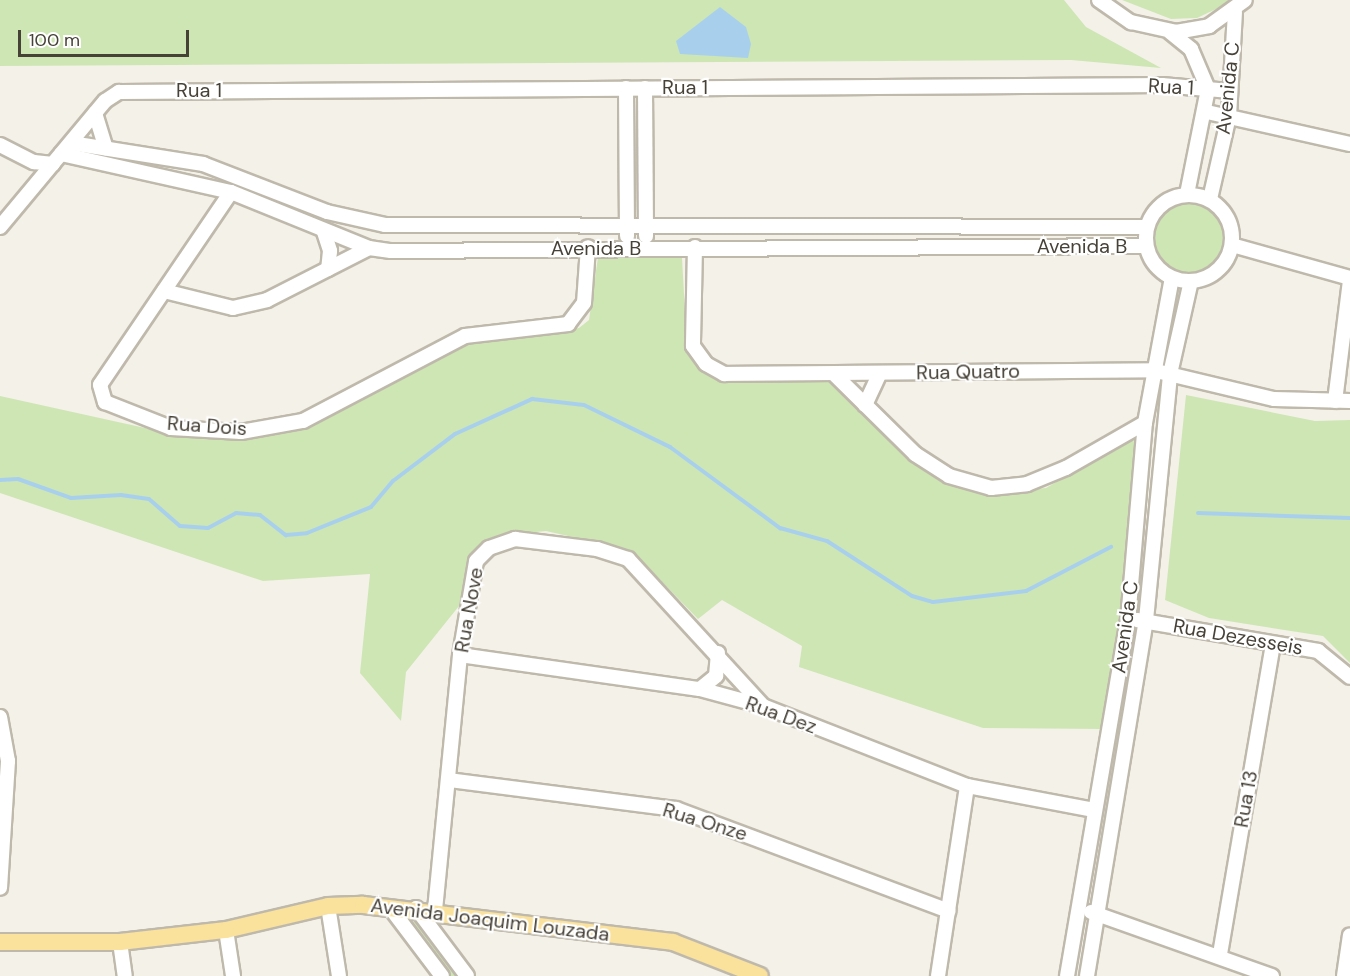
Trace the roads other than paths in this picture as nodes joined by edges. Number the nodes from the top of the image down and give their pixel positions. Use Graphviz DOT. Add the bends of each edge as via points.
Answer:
graph roads {
  1 [pos="1100,0"];
  2 [pos="1245,0"];
  3 [pos="1235,12"];
  4 [pos="1170,32"];
  5 [pos="626,88"];
  6 [pos="645,88"];
  7 [pos="1208,89"];
  8 [pos="1230,91"];
  9 [pos="1207,112"];
  10 [pos="95,113"];
  11 [pos="1229,116"];
  12 [pos="71,143"];
  13 [pos="1350,144"];
  14 [pos="0,145"];
  15 [pos="106,148"];
  16 [pos="57,159"];
  17 [pos="231,192"];
  18 [pos="1187,194"];
  19 [pos="1210,199"];
  20 [pos="0,227"];
  21 [pos="1147,227"];
  22 [pos="627,229"];
  23 [pos="646,229"];
  24 [pos="324,232"];
  25 [pos="1232,245"];
  26 [pos="1146,246"];
  27 [pos="588,247"];
  28 [pos="626,247"];
  29 [pos="645,247"];
  30 [pos="695,247"];
  31 [pos="369,248"];
  32 [pos="327,269"];
  33 [pos="1172,278"];
  34 [pos="1350,279"];
  35 [pos="1191,281"];
  36 [pos="164,291"];
  37 [pos="1152,370"];
  38 [pos="880,373"];
  39 [pos="834,374"];
  40 [pos="1170,374"];
  41 [pos="1335,401"];
  42 [pos="1350,401"];
  43 [pos="865,405"];
  44 [pos="1145,423"];
  45 [pos="1128,620"];
  46 [pos="1146,620"];
  47 [pos="1273,644"];
  48 [pos="718,653"];
  49 [pos="460,655"];
  50 [pos="1347,673"];
  51 [pos="700,689"];
  52 [pos="763,706"];
  53 [pos="0,717"];
  54 [pos="448,780"];
  55 [pos="967,786"];
  56 [pos="1094,810"];
  57 [pos="0,888"];
  58 [pos="328,906"];
  59 [pos="416,908"];
  60 [pos="1080,908"];
  61 [pos="392,910"];
  62 [pos="435,910"];
  63 [pos="949,910"];
  64 [pos="1097,914"];
  65 [pos="226,930"];
  66 [pos="1350,935"];
  67 [pos="0,942"];
  68 [pos="120,942"];
  69 [pos="1220,954"];
  70 [pos="126,976"];
  71 [pos="233,976"];
  72 [pos="339,976"];
  73 [pos="442,976"];
  74 [pos="467,976"];
  75 [pos="760,976"];
  76 [pos="938,976"];
  77 [pos="1067,976"];
  78 [pos="1087,976"];
  79 [pos="1272,976"];
  80 [pos="1344,976"];
  1 -- 4 [label="street" via="1131,22"];
  2 -- 3 [label="street"];
  3 -- 4 [label="street" via="1209,27"];
  3 -- 8 [label="street, Avenida C"];
  4 -- 7 [label="street, Avenida C" via="1191,49"];
  5 -- 6 [label="street, Rua 1"];
  5 -- 10 [label="street, Rua 1" via="141,91 111,95"];
  5 -- 22 [label="street"];
  6 -- 7 [label="street, Rua 1"];
  6 -- 23 [label="street"];
  7 -- 8 [label="street, Rua 1"];
  7 -- 9 [label="street, Avenida C"];
  8 -- 11 [label="street, Avenida C"];
  9 -- 11 [label="street"];
  9 -- 18 [label="street, Avenida C"];
  10 -- 12 [label="street, Rua 1"];
  10 -- 15 [label="street"];
  11 -- 13 [label="street"];
  11 -- 19 [label="street, Avenida C"];
  12 -- 15 [label="street, Avenida B"];
  12 -- 16 [label="street, Rua 1"];
  14 -- 16 [label="street, Avenida B" via="34,162"];
  15 -- 22 [label="street, Avenida B" via="203,164 327,212 385,225"];
  16 -- 17 [label="street, Avenida B"];
  16 -- 20 [label="street, Rua 1"];
  17 -- 24 [label="street, Avenida B"];
  17 -- 36 [label="street, Rua Dois"];
  18 -- 19 [label="street"];
  18 -- 21 [label="street" via="1161,204"];
  19 -- 25 [label="street" via="1228,218"];
  21 -- 23 [label="street, Avenida B"];
  21 -- 26 [label="street"];
  22 -- 23 [label="street, Avenida B"];
  22 -- 28 [label="street"];
  23 -- 29 [label="street"];
  24 -- 31 [label="street, Avenida B"];
  24 -- 32 [label="street" via="330,251"];
  25 -- 34 [label="street"];
  25 -- 35 [label="street" via="1218,270"];
  26 -- 30 [label="street, Avenida B"];
  26 -- 33 [label="street" via="1160,270"];
  27 -- 28 [label="street, Avenida B"];
  27 -- 31 [label="street, Avenida B"];
  27 -- 36 [label="street, Rua Dois" via="584,303 568,324 465,336 334,408 303,421 241,432 171,428 105,402 100,394 99,385"];
  28 -- 29 [label="street, Avenida B"];
  29 -- 30 [label="street, Avenida B"];
  30 -- 39 [label="street, Rua Quatro" via="693,346 706,364 723,374"];
  31 -- 32 [label="street"];
  32 -- 36 [label="street" via="267,300 233,308"];
  33 -- 35 [label="street"];
  33 -- 37 [label="street, Avenida C"];
  34 -- 41 [label="street"];
  35 -- 40 [label="street, Avenida C"];
  37 -- 38 [label="street, Rua Quatro"];
  37 -- 40 [label="street, Rua Quatro"];
  37 -- 44 [label="street, Avenida C"];
  38 -- 39 [label="street, Rua Quatro"];
  38 -- 43 [label="street"];
  39 -- 43 [label="street"];
  40 -- 41 [label="street, Rua Quatro" via="1274,399"];
  40 -- 46 [label="street, Avenida C"];
  41 -- 42 [label="street, Rua Quatro"];
  43 -- 44 [label="street" via="915,454 949,477 991,488 1027,484 1066,468"];
  44 -- 45 [label="street, Avenida C"];
  45 -- 46 [label="street, Rua Dezesseis"];
  45 -- 56 [label="street, Avenida C"];
  46 -- 47 [label="street, Rua Dezesseis"];
  46 -- 64 [label="street, Avenida C"];
  47 -- 50 [label="street, Rua Dezesseis" via="1318,651"];
  47 -- 69 [label="street, Rua 13"];
  48 -- 49 [label="street, Rua Nove" via="628,560 597,549 515,539 489,548 476,561"];
  48 -- 51 [label="street" via="716,676"];
  48 -- 52 [label="street, Rua Nove"];
  49 -- 51 [label="street, Rua Dez"];
  49 -- 54 [label="street, Rua Nove"];
  51 -- 52 [label="street, Rua Dez"];
  52 -- 55 [label="street, Rua Dez"];
  53 -- 57 [label="street" via="8,761"];
  54 -- 62 [label="street, Rua Nove"];
  54 -- 63 [label="street, Rua Onze" via="676,809"];
  55 -- 56 [label="street, Rua Dez"];
  55 -- 63 [label="street"];
  56 -- 60 [label="street, Avenida C"];
  58 -- 61 [label="main road, Avenida Joaquim Louzada"];
  58 -- 65 [label="main road, Avenida Joaquim Louzada"];
  58 -- 72 [label="street"];
  59 -- 61 [label="main road, Avenida Joaquim Louzada"];
  59 -- 62 [label="main road, Avenida Joaquim Louzada"];
  59 -- 74 [label="street"];
  60 -- 64 [label="street"];
  60 -- 77 [label="street, Avenida C"];
  61 -- 73 [label="street"];
  62 -- 75 [label="main road, Avenida Joaquim Louzada" via="672,942"];
  63 -- 76 [label="street"];
  64 -- 69 [label="street"];
  64 -- 78 [label="street, Avenida C"];
  65 -- 68 [label="main road, Avenida Joaquim Louzada"];
  65 -- 71 [label="street"];
  66 -- 80 [label="street"];
  67 -- 68 [label="main road, Avenida Joaquim Louzada"];
  68 -- 70 [label="street"];
  69 -- 79 [label="street"];
}
